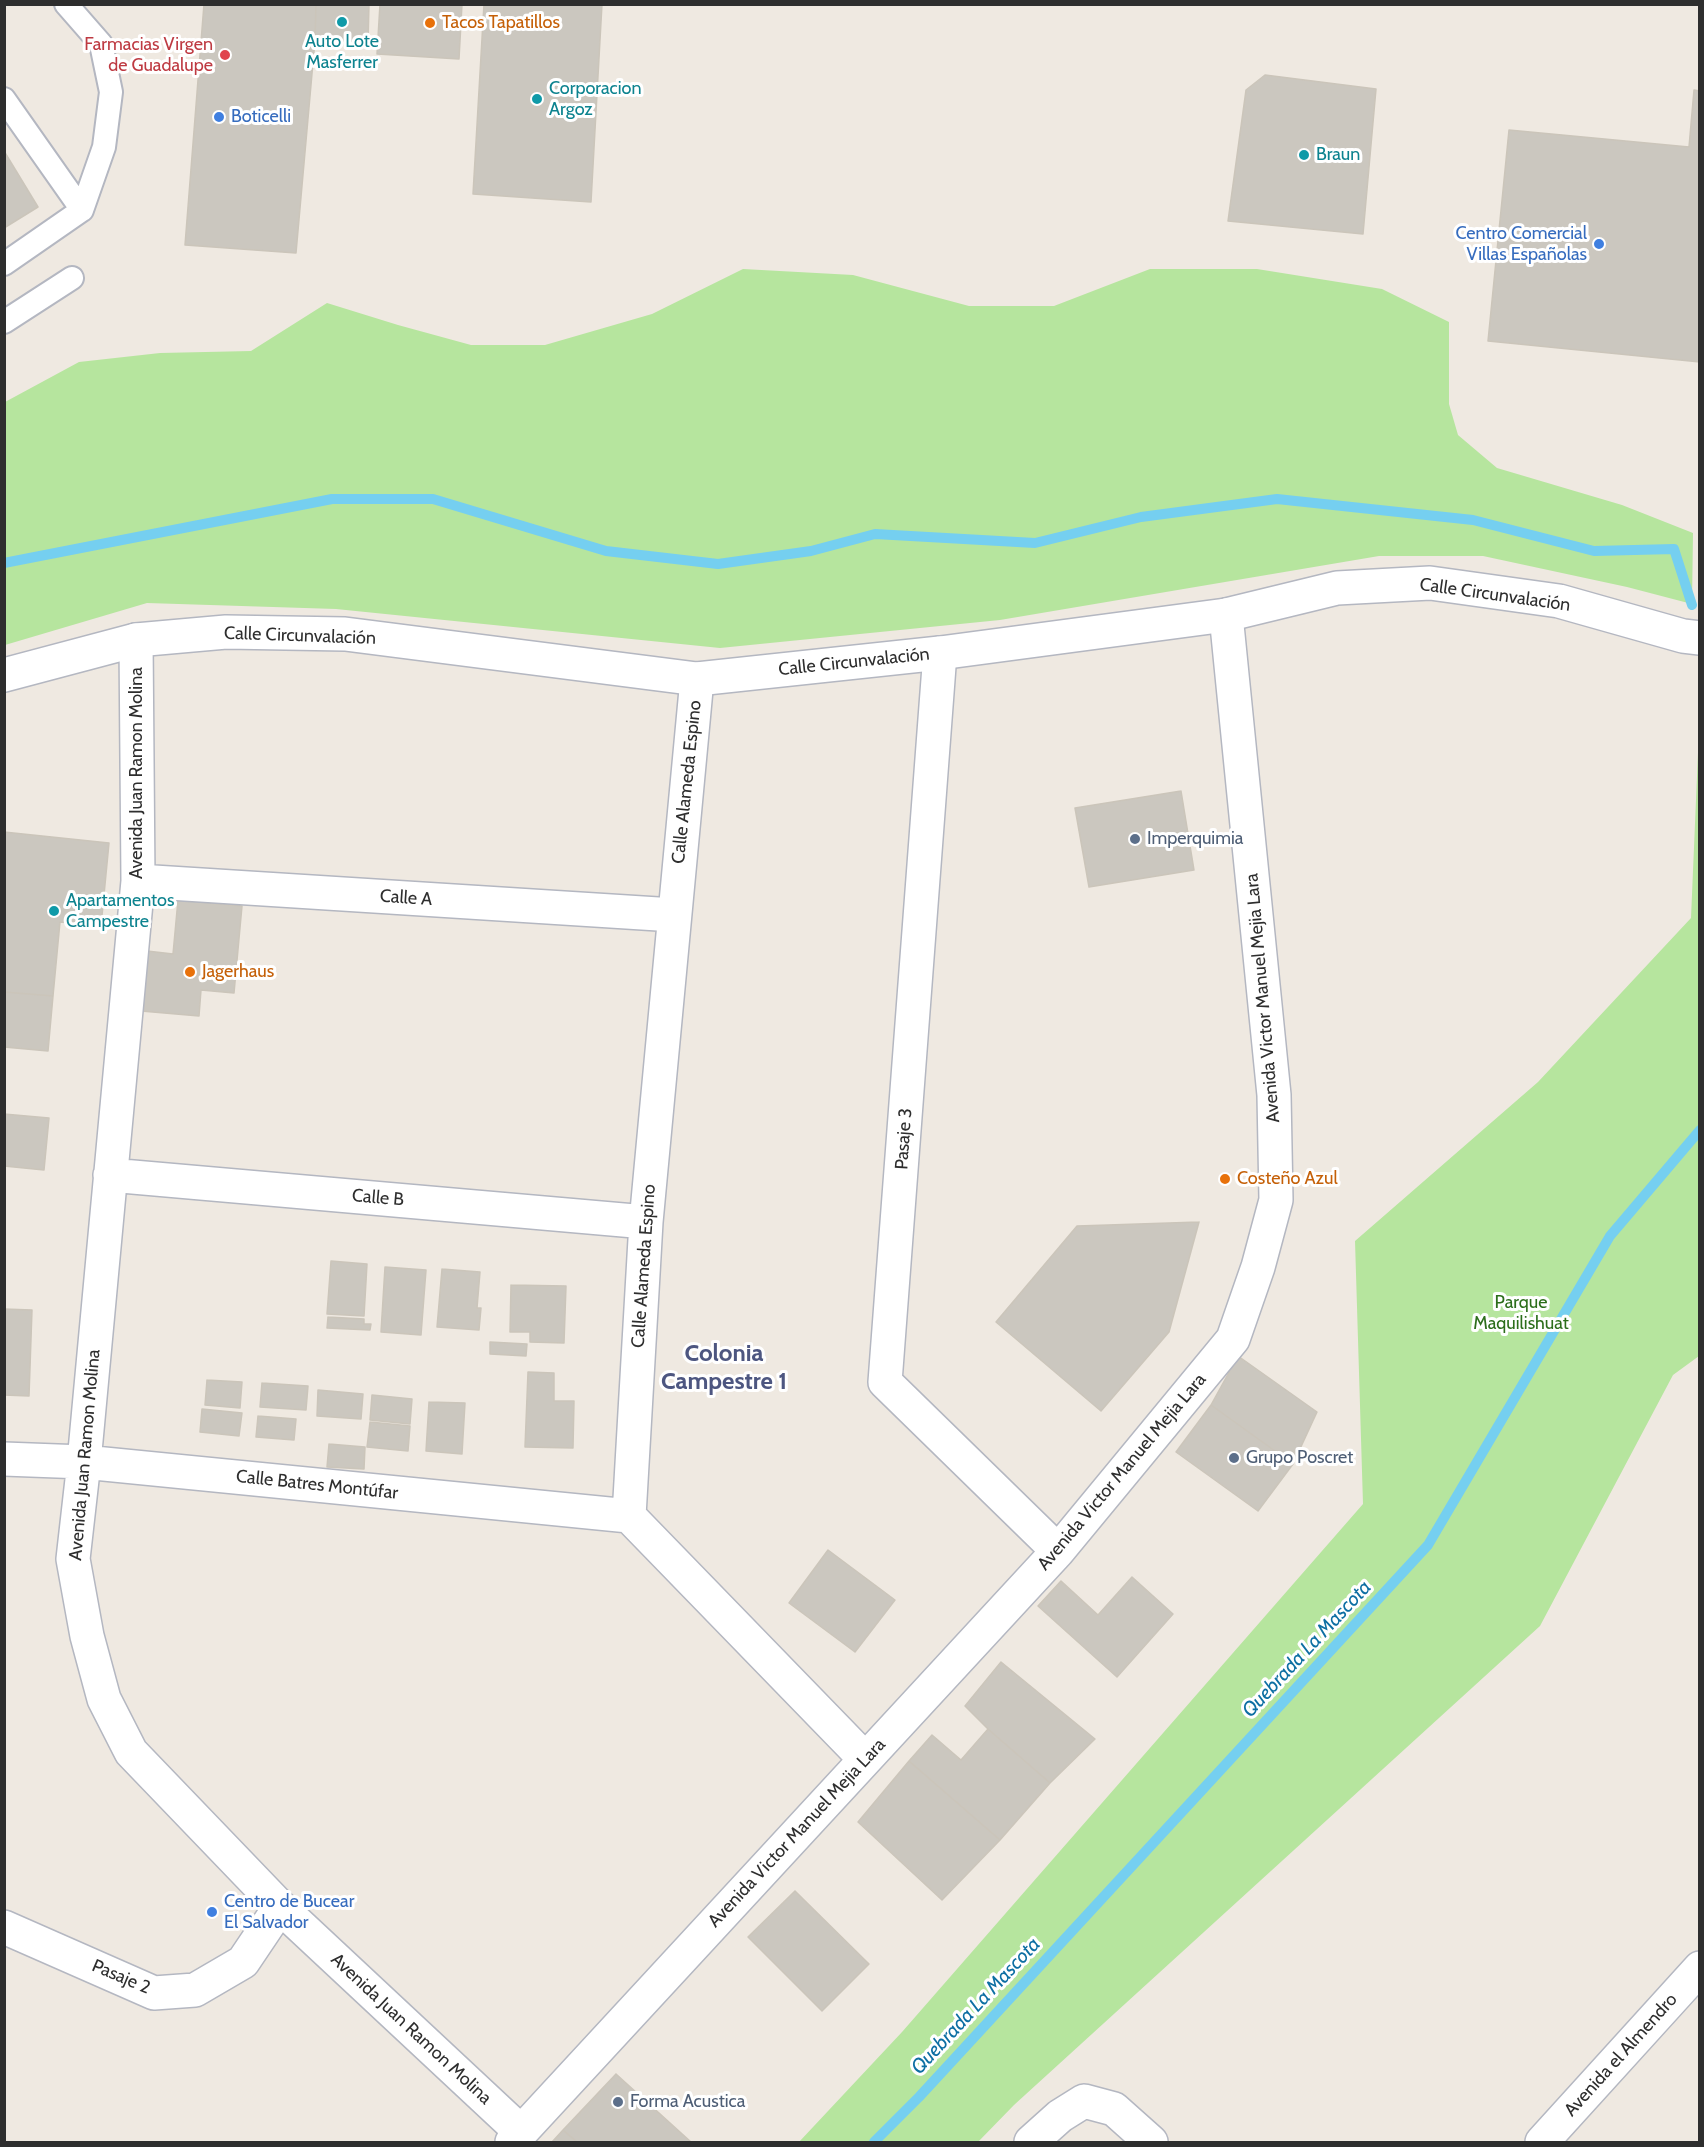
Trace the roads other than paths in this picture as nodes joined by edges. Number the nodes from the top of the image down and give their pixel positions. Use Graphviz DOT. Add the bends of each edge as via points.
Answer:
graph roads {
  1 [pos="66,4"];
  2 [pos="4,99"];
  3 [pos="82,210"];
  4 [pos="4,264"];
  5 [pos="72,278"];
  6 [pos="4,322"];
  7 [pos="1226,615"];
  8 [pos="1700,638"];
  9 [pos="136,640"];
  10 [pos="940,653"];
  11 [pos="4,675"];
  12 [pos="697,679"];
  13 [pos="138,880"];
  14 [pos="674,915"];
  15 [pos="110,1174"];
  16 [pos="646,1222"];
  17 [pos="4,1459"];
  18 [pos="84,1462"];
  19 [pos="629,1516"];
  20 [pos="1058,1551"];
  21 [pos="866,1759"];
  22 [pos="280,1907"];
  23 [pos="4,1927"];
  24 [pos="1700,1968"];
  25 [pos="516,2137"];
  26 [pos="1031,2142"];
  27 [pos="1151,2142"];
  28 [pos="1542,2142"];
  1 -- 3 [label="lane" via="101,44 111,92 104,147"];
  2 -- 3 [label="lane"];
  3 -- 4 [label="lane"];
  5 -- 6 [label="lane"];
  7 -- 8 [label="street, Calle Circunvalación" via="1337,588 1430,583 1559,601"];
  7 -- 10 [label="street, Calle Circunvalación"];
  7 -- 20 [label="street, Avenida Victor Manuel Mejia Lara" via="1275,1095 1276,1200 1233,1339"];
  9 -- 11 [label="street, Calle Circunvalación"];
  9 -- 12 [label="street, Calle Circunvalación" via="226,632 345,634"];
  9 -- 13 [label="street, Avenida Juan Ramon Molina"];
  10 -- 12 [label="street, Calle Circunvalación"];
  10 -- 20 [label="street, Pasaje 3" via="885,1382"];
  12 -- 14 [label="street, Calle Alameda Espino"];
  13 -- 14 [label="street, Calle A"];
  13 -- 15 [label="street, Avenida Juan Ramon Molina"];
  14 -- 16 [label="street, Calle Alameda Espino"];
  15 -- 16 [label="street, Calle B"];
  15 -- 18 [label="street, Avenida Juan Ramon Molina"];
  16 -- 19 [label="street, Calle Alameda Espino"];
  17 -- 18 [label="street, Calle Batres Montúfar"];
  18 -- 19 [label="street, Calle Batres Montúfar"];
  18 -- 22 [label="street, Avenida Juan Ramon Molina" via="73,1559 104,1699 131,1752"];
  19 -- 21 [label="street"];
  20 -- 21 [label="street, Avenida Victor Manuel Mejia Lara"];
  21 -- 25 [label="street, Avenida Victor Manuel Mejia Lara"];
  22 -- 23 [label="street, Pasaje 2" via="243,1962 195,1990 154,1993"];
  22 -- 25 [label="street, Avenida Juan Ramon Molina"];
  24 -- 28 [label="street, Avenida el Almendro"];
  26 -- 27 [label="street" via="1084,2101 1114,2109"];
}
